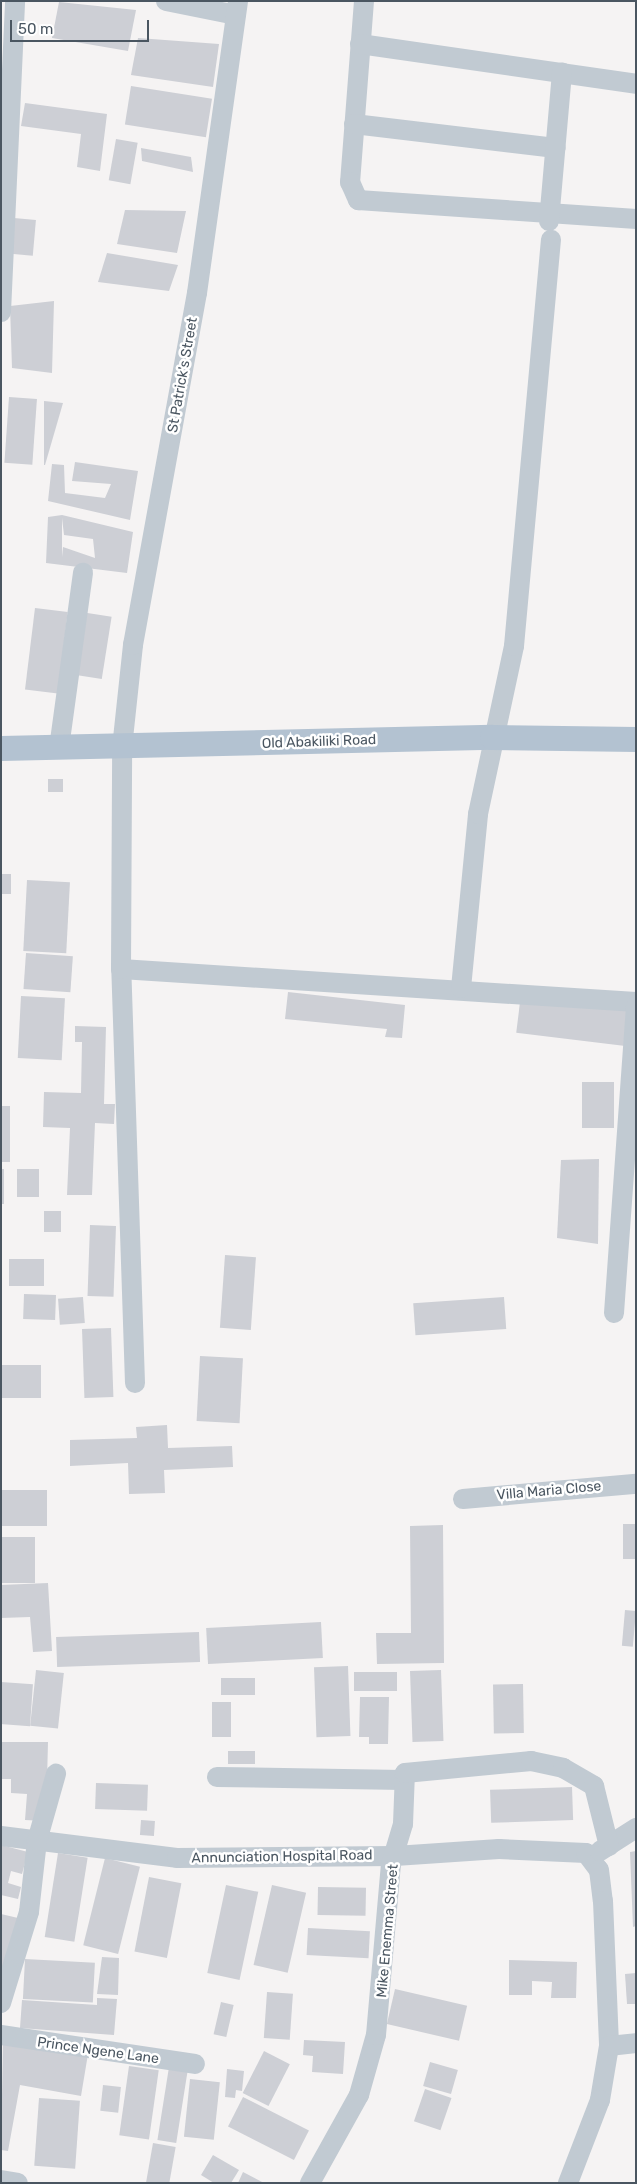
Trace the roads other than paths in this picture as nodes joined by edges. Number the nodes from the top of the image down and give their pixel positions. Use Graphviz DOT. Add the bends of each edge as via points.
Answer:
graph roads {
  1 [pos="15,1"];
  2 [pos="166,1"];
  3 [pos="364,1"];
  4 [pos="237,8"];
  5 [pos="360,44"];
  6 [pos="562,73"];
  7 [pos="636,84"];
  8 [pos="354,124"];
  9 [pos="556,148"];
  10 [pos="636,219"];
  11 [pos="550,223"];
  12 [pos="1,312"];
  13 [pos="83,573"];
  14 [pos="492,737"];
  15 [pos="636,739"];
  16 [pos="1,748"];
  17 [pos="59,748"];
  18 [pos="122,748"];
  19 [pos="121,969"];
  20 [pos="461,988"];
  21 [pos="636,1002"];
  22 [pos="636,1007"];
  23 [pos="614,1313"];
  24 [pos="135,1383"];
  25 [pos="636,1484"];
  26 [pos="463,1499"];
  27 [pos="56,1774"];
  28 [pos="217,1777"];
  29 [pos="403,1780"];
  30 [pos="636,1828"];
  31 [pos="1,1836"];
  32 [pos="37,1841"];
  33 [pos="609,1846"];
  34 [pos="395,1856"];
  35 [pos="592,1857"];
  36 [pos="1,2004"];
  37 [pos="1,2035"];
  38 [pos="636,2043"];
  39 [pos="609,2046"];
  40 [pos="195,2064"];
  41 [pos="1,2180"];
  42 [pos="18,2183"];
  43 [pos="310,2183"];
  44 [pos="568,2183"];
  1 -- 12 [label="street"];
  2 -- 4 [label="street"];
  3 -- 5 [label="street"];
  4 -- 18 [label="street, St Patrick's Street" via="198,293 134,645"];
  5 -- 6 [label="street"];
  5 -- 8 [label="street"];
  6 -- 7 [label="street"];
  6 -- 9 [label="street"];
  8 -- 9 [label="street"];
  8 -- 11 [label="street" via="350,182 358,200"];
  9 -- 11 [label="street"];
  10 -- 11 [label="street"];
  11 -- 14 [label="street" via="514,646 505,698"];
  13 -- 17 [label="street"];
  14 -- 15 [label="main road, Old Abakiliki Road"];
  14 -- 18 [label="main road, Old Abakiliki Road"];
  14 -- 20 [label="street" via="478,814"];
  16 -- 17 [label="main road, Old Abakiliki Road"];
  17 -- 18 [label="main road, Old Abakiliki Road"];
  18 -- 19 [label="street, St Patrick's Street"];
  19 -- 20 [label="street"];
  19 -- 24 [label="street, St Patrick's Street"];
  20 -- 21 [label="street"];
  22 -- 23 [label="street"];
  25 -- 26 [label="street, Villa Maria Close"];
  27 -- 32 [label="street"];
  28 -- 29 [label="street"];
  29 -- 33 [label="street" via="410,1770 548,1762 579,1774 594,1786"];
  29 -- 34 [label="street, Mike Enemma Street" via="403,1824"];
  30 -- 33 [label="street"];
  31 -- 32 [label="street, Annunciation Hospital Road"];
  32 -- 34 [label="street, Annunciation Hospital Road" via="138,1856"];
  32 -- 36 [label="street" via="29,1912"];
  33 -- 35 [label="street"];
  34 -- 35 [label="street, Annunciation Hospital Road" via="560,1849"];
  34 -- 43 [label="street, Mike Enemma Street" via="373,2046 359,2095"];
  35 -- 39 [label="street" via="599,1870 606,1923"];
  37 -- 40 [label="street, Prince Ngene Lane"];
  38 -- 39 [label="street"];
  39 -- 44 [label="street" via="600,2100"];
  41 -- 42 [label="street"];
}
